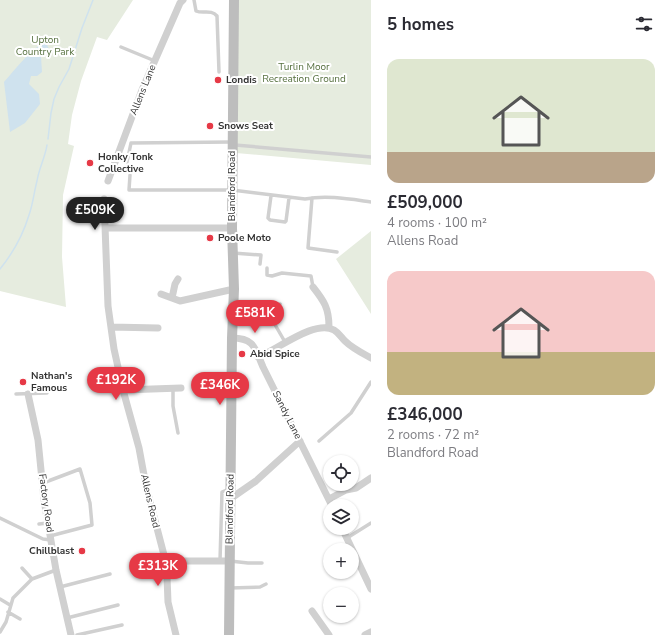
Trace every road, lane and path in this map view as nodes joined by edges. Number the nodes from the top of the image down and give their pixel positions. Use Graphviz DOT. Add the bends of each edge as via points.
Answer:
graph roads {
  1 [pos="183,0"];
  2 [pos="194,0"];
  3 [pos="234,0"];
  4 [pos="121,47"];
  5 [pos="155,62"];
  6 [pos="219,72"];
  7 [pos="232,144"];
  8 [pos="371,158"];
  9 [pos="127,162"];
  10 [pos="130,175"];
  11 [pos="108,181"];
  12 [pos="232,190"];
  13 [pos="271,196"];
  14 [pos="289,198"];
  15 [pos="312,198"];
  16 [pos="104,199"];
  17 [pos="371,202"];
  18 [pos="105,228"];
  19 [pos="232,228"];
  20 [pos="232,252"];
  21 [pos="337,252"];
  22 [pos="260,264"];
  23 [pos="267,268"];
  24 [pos="178,279"];
  25 [pos="312,287"];
  26 [pos="234,289"];
  27 [pos="161,294"];
  28 [pos="172,298"];
  29 [pos="280,304"];
  30 [pos="111,327"];
  31 [pos="329,327"];
  32 [pos="158,328"];
  33 [pos="232,338"];
  34 [pos="286,343"];
  35 [pos="258,358"];
  36 [pos="371,358"];
  37 [pos="371,382"];
  38 [pos="173,388"];
  39 [pos="181,388"];
  40 [pos="123,390"];
  41 [pos="47,393"];
  42 [pos="16,394"];
  43 [pos="28,394"];
  44 [pos="178,432"];
  45 [pos="300,441"];
  46 [pos="319,441"];
  47 [pos="371,478"];
  48 [pos="43,483"];
  49 [pos="230,494"];
  50 [pos="329,499"];
  51 [pos="0,518"];
  52 [pos="48,523"];
  53 [pos="371,523"];
  54 [pos="39,524"];
  55 [pos="346,535"];
  56 [pos="50,538"];
  57 [pos="347,538"];
  58 [pos="53,552"];
  59 [pos="44,553"];
  60 [pos="165,561"];
  61 [pos="225,561"];
  62 [pos="262,563"];
  63 [pos="22,568"];
  64 [pos="56,570"];
  65 [pos="110,574"];
  66 [pos="32,579"];
  67 [pos="266,584"];
  68 [pos="60,587"];
  69 [pos="230,588"];
  70 [pos="371,589"];
  71 [pos="0,599"];
  72 [pos="10,605"];
  73 [pos="118,605"];
  74 [pos="312,611"];
  75 [pos="8,612"];
  76 [pos="67,618"];
  77 [pos="20,619"];
  78 [pos="122,624"];
  79 [pos="0,632"];
  80 [pos="371,632"];
  81 [pos="71,635"];
  82 [pos="77,635"];
  83 [pos="176,635"];
  84 [pos="229,635"];
  85 [pos="329,635"];
  86 [pos="365,635"];
  1 -- 5 [label="street, Allens Lane"];
  2 -- 6 [label="lane" via="196,11 212,12 217,16"];
  3 -- 7 [label="main road, Blandford Road"];
  4 -- 5 [label="lane"];
  5 -- 11 [label="street, Allens Lane" via="112,163"];
  7 -- 8 [label="lane"];
  7 -- 9 [label="lane" via="131,143"];
  7 -- 12 [label="main road, Blandford Road"];
  10 -- 12 [label="lane" via="130,190"];
  12 -- 13 [label="lane"];
  12 -- 19 [label="main road, Blandford Road"];
  13 -- 14 [label="lane"];
  13 -- 14 [label="lane" via="268,218 285,222"];
  14 -- 15 [label="lane"];
  15 -- 17 [label="lane"];
  15 -- 21 [label="lane" via="308,248"];
  16 -- 18 [label="street, Allens Road"];
  18 -- 19 [label="street"];
  18 -- 30 [label="street, Allens Road"];
  19 -- 20 [label="main road, Blandford Road"];
  20 -- 22 [label="lane" via="261,255"];
  20 -- 26 [label="main road, Blandford Road"];
  23 -- 25 [label="lane" via="267,275 272,276 282,273 311,276"];
  24 -- 28 [label="street"];
  25 -- 31 [label="street" via="327,309"];
  26 -- 28 [label="street" via="180,301"];
  26 -- 33 [label="main road, Blandford Road"];
  27 -- 28 [label="street"];
  29 -- 34 [label="lane" via="270,316"];
  30 -- 32 [label="street"];
  30 -- 40 [label="street, Allens Road"];
  31 -- 34 [label="street" via="312,329"];
  31 -- 36 [label="street"];
  33 -- 35 [label="street, Sandy Lane" via="244,339 252,344"];
  33 -- 49 [label="main road, Blandford Road"];
  34 -- 35 [label="street"];
  35 -- 45 [label="street, Sandy Lane"];
  37 -- 46 [label="lane" via="351,413"];
  38 -- 39 [label="street"];
  38 -- 40 [label="street"];
  38 -- 44 [label="lane" via="173,406"];
  40 -- 60 [label="street, Allens Road"];
  41 -- 43 [label="lane"];
  42 -- 43 [label="lane"];
  43 -- 48 [label="street, Factory Road" via="38,440"];
  45 -- 49 [label="street" via="256,481"];
  45 -- 50 [label="street, Sandy Lane"];
  47 -- 50 [label="street" via="356,488"];
  48 -- 52 [label="street, Factory Road"];
  48 -- 56 [label="lane" via="80,470 90,503 92,525"];
  49 -- 61 [label="main road, Blandford Road"];
  51 -- 56 [label="lane" via="43,539"];
  52 -- 54 [label="lane"];
  52 -- 56 [label="street, Factory Road"];
  53 -- 57 [label="lane"];
  55 -- 57 [label="street"];
  56 -- 58 [label="street, Factory Road"];
  57 -- 70 [label="street"];
  58 -- 59 [label="lane"];
  58 -- 64 [label="street, Factory Road"];
  60 -- 61 [label="street"];
  60 -- 83 [label="street, Allens Road" via="168,602"];
  61 -- 62 [label="lane"];
  61 -- 69 [label="main road, Blandford Road"];
  63 -- 66 [label="lane"];
  64 -- 66 [label="lane"];
  64 -- 68 [label="street, Factory Road"];
  65 -- 68 [label="lane"];
  66 -- 72 [label="lane" via="13,598"];
  67 -- 69 [label="lane" via="260,587"];
  68 -- 76 [label="street, Factory Road"];
  69 -- 84 [label="main road, Blandford Road"];
  71 -- 72 [label="lane"];
  72 -- 75 [label="lane"];
  73 -- 76 [label="lane"];
  74 -- 85 [label="street"];
  75 -- 77 [label="lane"];
  75 -- 79 [label="lane"];
  76 -- 81 [label="street, Factory Road"];
  78 -- 82 [label="lane"];
  80 -- 86 [label="street"];
}
